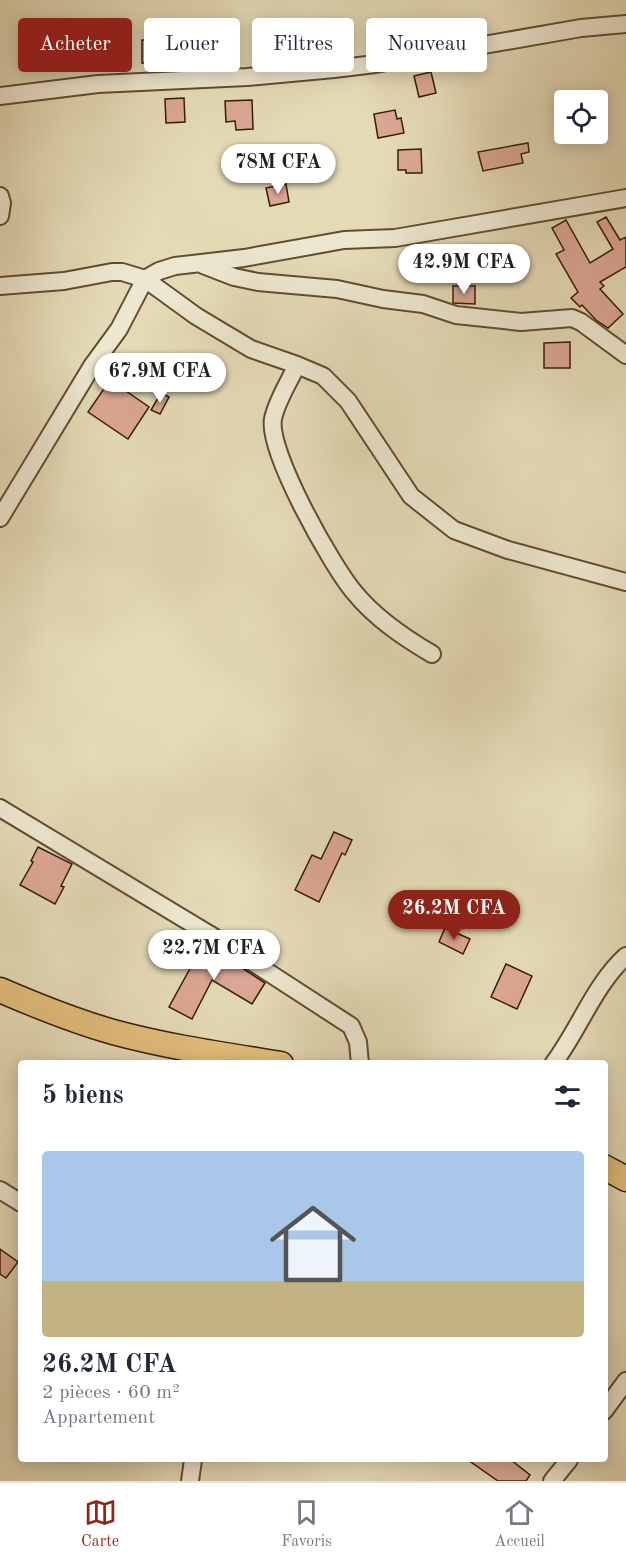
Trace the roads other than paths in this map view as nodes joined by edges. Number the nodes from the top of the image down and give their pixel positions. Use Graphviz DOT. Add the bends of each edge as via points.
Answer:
graph roads {
  1 [pos="626,24"];
  2 [pos="0,96"];
  3 [pos="0,196"];
  4 [pos="626,198"];
  5 [pos="0,216"];
  6 [pos="199,264"];
  7 [pos="145,279"];
  8 [pos="0,286"];
  9 [pos="626,356"];
  10 [pos="297,364"];
  11 [pos="0,518"];
  12 [pos="626,582"];
  13 [pos="432,654"];
  14 [pos="0,808"];
  15 [pos="626,956"];
  16 [pos="0,990"];
  17 [pos="256,1060"];
  18 [pos="360,1060"];
  19 [pos="556,1060"];
  20 [pos="608,1169"];
  21 [pos="626,1179"];
  22 [pos="0,1190"];
  23 [pos="18,1201"];
  24 [pos="626,1381"];
  25 [pos="608,1406"];
  26 [pos="194,1462"];
  27 [pos="567,1462"];
  28 [pos="190,1481"];
  29 [pos="552,1481"];
  1 -- 2 [label="street" via="334,69 98,84"];
  3 -- 5 [label="street"];
  4 -- 6 [label="street" via="395,238 344,240"];
  6 -- 7 [label="street" via="175,266"];
  6 -- 9 [label="street" via="258,282 337,289 423,304 456,315 521,322 572,318"];
  7 -- 8 [label="street" via="112,272"];
  7 -- 10 [label="street" via="251,349"];
  7 -- 11 [label="street" via="119,329 92,366"];
  10 -- 12 [label="street" via="336,387 411,496 454,530 508,550"];
  10 -- 13 [label="street" via="273,420 274,434 299,500 354,592 399,634"];
  14 -- 18 [label="street" via="209,934 351,1026"];
  15 -- 19 [label="street" via="597,993"];
  16 -- 17 [label="highway" via="112,1032"];
  20 -- 21 [label="highway"];
  22 -- 23 [label="street"];
  24 -- 25 [label="street"];
  26 -- 28 [label="street"];
  27 -- 29 [label="street"];
}
